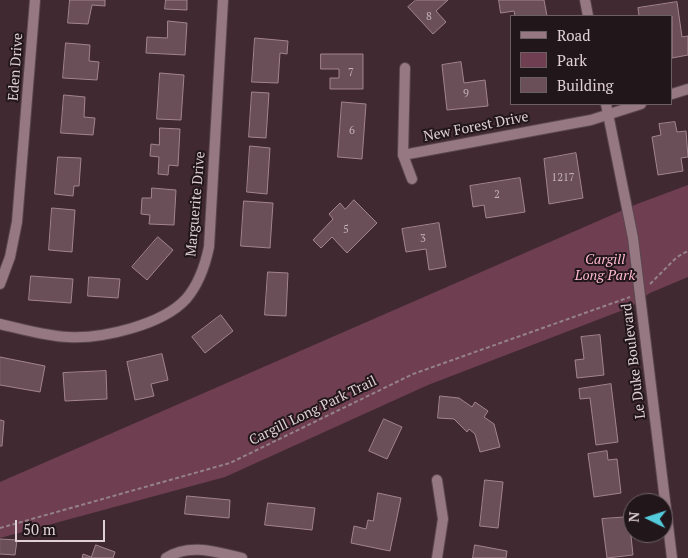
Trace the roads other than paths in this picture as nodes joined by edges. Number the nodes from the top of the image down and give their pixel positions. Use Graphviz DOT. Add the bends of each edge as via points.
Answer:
graph roads {
  1 [pos="35,0"];
  2 [pos="223,0"];
  3 [pos="585,0"];
  4 [pos="588,15"];
  5 [pos="406,68"];
  6 [pos="688,89"];
  7 [pos="673,94"];
  8 [pos="635,105"];
  9 [pos="607,109"];
  10 [pos="403,155"];
  11 [pos="412,179"];
  12 [pos="0,284"];
  13 [pos="0,324"];
  14 [pos="437,480"];
  15 [pos="166,558"];
  16 [pos="242,558"];
  17 [pos="437,558"];
  18 [pos="672,558"];
  1 -- 12 [label="street, Eden Drive" via="17,222 10,257"];
  2 -- 13 [label="street, Marguerite Drive" via="209,247 194,288 172,311 103,335 57,336"];
  3 -- 4 [label="street"];
  5 -- 10 [label="street, New Forest Drive"];
  6 -- 7 [label="street"];
  8 -- 9 [label="street, New Forest Drive"];
  9 -- 10 [label="street, New Forest Drive" via="591,120"];
  9 -- 18 [label="street, Le Duke Boulevard" via="633,238"];
  10 -- 11 [label="street, New Forest Drive"];
  14 -- 17 [label="street" via="443,519"];
  15 -- 16 [label="street" via="180,551 196,549"];
}
